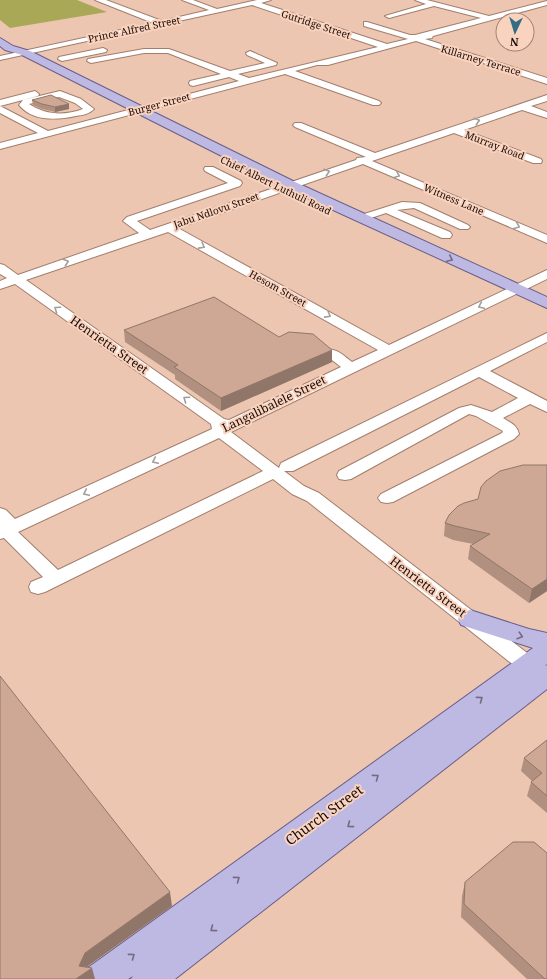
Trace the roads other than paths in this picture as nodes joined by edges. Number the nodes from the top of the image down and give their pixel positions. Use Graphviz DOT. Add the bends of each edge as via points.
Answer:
graph roads {
  1 [pos="98,0"];
  2 [pos="201,0"];
  3 [pos="267,0"];
  4 [pos="418,0"];
  5 [pos="444,0"];
  6 [pos="189,1"];
  7 [pos="252,3"];
  8 [pos="547,3"];
  9 [pos="434,4"];
  10 [pos="218,11"];
  11 [pos="389,16"];
  12 [pos="488,18"];
  13 [pos="161,24"];
  14 [pos="367,24"];
  15 [pos="126,31"];
  16 [pos="136,36"];
  17 [pos="413,38"];
  18 [pos="0,41"];
  19 [pos="384,45"];
  20 [pos="112,48"];
  21 [pos="17,52"];
  22 [pos="250,53"];
  23 [pos="0,58"];
  24 [pos="62,59"];
  25 [pos="91,61"];
  26 [pos="285,71"];
  27 [pos="228,73"];
  28 [pos="547,80"];
  29 [pos="248,81"];
  30 [pos="193,82"];
  31 [pos="82,89"];
  32 [pos="60,94"];
  33 [pos="547,98"];
  34 [pos="0,103"];
  35 [pos="376,103"];
  36 [pos="521,106"];
  37 [pos="0,109"];
  38 [pos="133,111"];
  39 [pos="547,115"];
  40 [pos="59,118"];
  41 [pos="298,125"];
  42 [pos="67,128"];
  43 [pos="453,129"];
  44 [pos="47,134"];
  45 [pos="0,146"];
  46 [pos="373,156"];
  47 [pos="361,160"];
  48 [pos="537,161"];
  49 [pos="209,169"];
  50 [pos="285,186"];
  51 [pos="388,210"];
  52 [pos="362,218"];
  53 [pos="427,226"];
  54 [pos="168,227"];
  55 [pos="464,227"];
  56 [pos="148,234"];
  57 [pos="446,235"];
  58 [pos="403,237"];
  59 [pos="547,239"];
  60 [pos="0,268"];
  61 [pos="547,274"];
  62 [pos="16,280"];
  63 [pos="0,285"];
  64 [pos="509,293"];
  65 [pos="547,303"];
  66 [pos="547,317"];
  67 [pos="547,337"];
  68 [pos="388,350"];
  69 [pos="330,354"];
  70 [pos="350,367"];
  71 [pos="479,371"];
  72 [pos="529,398"];
  73 [pos="547,407"];
  74 [pos="492,418"];
  75 [pos="223,426"];
  76 [pos="189,445"];
  77 [pos="247,450"];
  78 [pos="281,469"];
  79 [pos="345,475"];
  80 [pos="386,498"];
  81 [pos="5,526"];
  82 [pos="55,578"];
  83 [pos="38,587"];
  84 [pos="470,619"];
  85 [pos="547,642"];
  86 [pos="541,667"];
  87 [pos="101,979"];
  88 [pos="148,979"];
  1 -- 13 [label="street"];
  2 -- 6 [label="street"];
  3 -- 7 [label="street, Prince Alfred Street"];
  4 -- 9 [label="street"];
  5 -- 9 [label="street"];
  6 -- 10 [label="street"];
  7 -- 10 [label="street, Prince Alfred Street"];
  7 -- 19 [label="street, Gutridge Street"];
  8 -- 12 [label="street, Burger Street"];
  9 -- 11 [label="street"];
  9 -- 12 [label="street"];
  10 -- 13 [label="street, Prince Alfred Street"];
  12 -- 17 [label="street, Burger Street"];
  13 -- 15 [label="street, Prince Alfred Street"];
  14 -- 17 [label="street, Killarney Terrace"];
  15 -- 16 [label="street"];
  15 -- 21 [label="street, Prince Alfred Street"];
  17 -- 19 [label="street, Burger Street"];
  17 -- 28 [label="street, Killarney Terrace"];
  18 -- 21 [label="main road, Chief Albert Luthuli Road"];
  19 -- 26 [label="street, Burger Street" via="328,62"];
  20 -- 24 [label="street"];
  21 -- 23 [label="street, Prince Alfred Street"];
  21 -- 31 [label="main road, Chief Albert Luthuli Road"];
  21 -- 38 [label="main road, Chief Albert Luthuli Road"];
  22 -- 27 [label="street" via="273,63"];
  25 -- 27 [label="street" via="144,51 169,51"];
  26 -- 29 [label="street, Burger Street"];
  26 -- 35 [label="street"];
  27 -- 29 [label="street"];
  27 -- 30 [label="street"];
  29 -- 38 [label="street, Burger Street"];
  31 -- 32 [label="street"];
  31 -- 38 [label="main road, Chief Albert Luthuli Road"];
  32 -- 34 [label="street" via="49,91"];
  32 -- 40 [label="street" via="78,101 89,109"];
  32 -- 40 [label="street" via="26,102 24,105 48,117"];
  33 -- 36 [label="street, Jabu Ndlovu Street"];
  36 -- 39 [label="street"];
  43 -- 36 [label="street, Jabu Ndlovu Street, one-way"];
  37 -- 44 [label="street"];
  38 -- 42 [label="street, Burger Street"];
  38 -- 50 [label="main road, Chief Albert Luthuli Road"];
  40 -- 42 [label="street" via="58,123"];
  41 -- 46 [label="street"];
  42 -- 44 [label="street, Burger Street"];
  43 -- 46 [label="street, Jabu Ndlovu Street"];
  43 -- 48 [label="street, Murray Road"];
  44 -- 45 [label="street, Burger Street"];
  46 -- 47 [label="street, Jabu Ndlovu Street"];
  50 -- 47 [label="street, Jabu Ndlovu Street, one-way"];
  47 -- 59 [label="street, Witness Lane, one-way"];
  49 -- 56 [label="street" via="237,183 129,221"];
  50 -- 52 [label="main road, Chief Albert Luthuli Road"];
  50 -- 54 [label="street, Jabu Ndlovu Street"];
  50 -- 64 [label="main road, Chief Albert Luthuli Road"];
  51 -- 52 [label="street"];
  51 -- 53 [label="street"];
  51 -- 55 [label="street" via="401,205 416,205"];
  52 -- 58 [label="main road, Chief Albert Luthuli Road"];
  53 -- 57 [label="street"];
  53 -- 58 [label="street"];
  54 -- 56 [label="street, Jabu Ndlovu Street"];
  54 -- 68 [label="street, Hesom Street, one-way"];
  62 -- 56 [label="street, Jabu Ndlovu Street, one-way"];
  58 -- 64 [label="main road, Chief Albert Luthuli Road, one-way"];
  60 -- 62 [label="street, Henrietta Street"];
  61 -- 64 [label="street, Langalibalele Street"];
  62 -- 63 [label="street, Jabu Ndlovu Street"];
  75 -- 62 [label="street, Henrietta Street, one-way"];
  64 -- 65 [label="main road, Chief Albert Luthuli Road"];
  64 -- 66 [label="main road, Chief Albert Luthuli Road"];
  64 -- 68 [label="street, Langalibalele Street, one-way"];
  67 -- 71 [label="street"];
  68 -- 70 [label="street, Langalibalele Street"];
  69 -- 70 [label="street"];
  70 -- 75 [label="street, Langalibalele Street"];
  71 -- 72 [label="street"];
  71 -- 78 [label="street"];
  72 -- 73 [label="street"];
  72 -- 74 [label="street"];
  74 -- 79 [label="street" via="477,410 468,409"];
  74 -- 80 [label="street" via="510,429 511,434"];
  75 -- 76 [label="street, Langalibalele Street"];
  75 -- 77 [label="street, Henrietta Street"];
  75 -- 78 [label="street, Henrietta Street"];
  76 -- 77 [label="street" via="222,443"];
  76 -- 81 [label="street, Langalibalele Street, one-way"];
  77 -- 78 [label="street, Henrietta Street"];
  78 -- 82 [label="street"];
  78 -- 84 [label="street, Henrietta Street" via="298,490 312,497"];
  81 -- 82 [label="street"];
  82 -- 83 [label="street"];
  84 -- 85 [label="main road, one-way"];
  84 -- 86 [label="street, Henrietta Street"];
  87 -- 86 [label="main road, Church Street, one-way"];
  86 -- 88 [label="main road, Church Street, one-way"];
}
